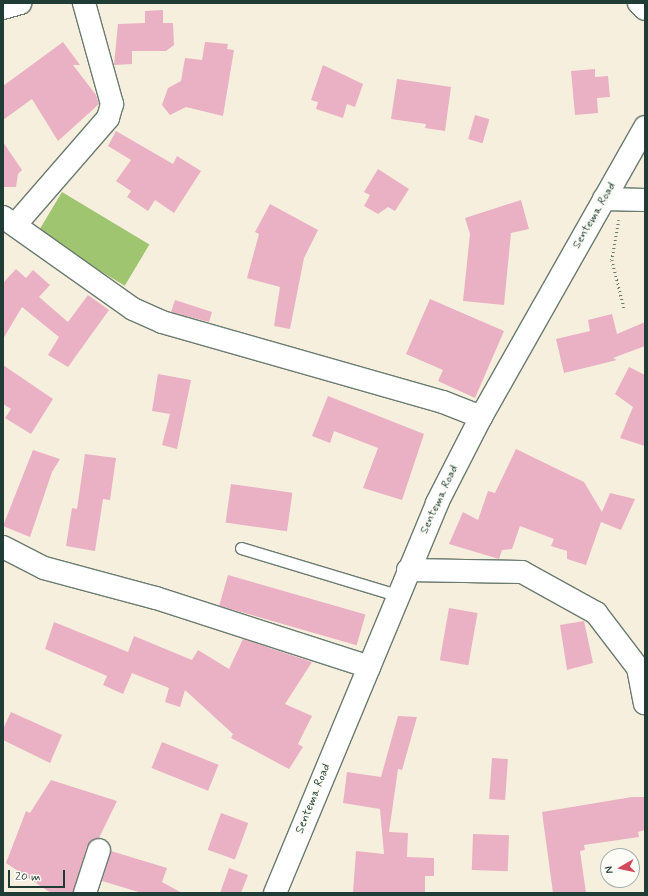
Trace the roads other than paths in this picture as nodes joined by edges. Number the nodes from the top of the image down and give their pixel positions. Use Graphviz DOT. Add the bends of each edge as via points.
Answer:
graph roads {
  1 [pos="20,3"];
  2 [pos="84,3"];
  3 [pos="639,3"];
  4 [pos="3,8"];
  5 [pos="645,9"];
  6 [pos="645,127"];
  7 [pos="613,200"];
  8 [pos="645,200"];
  9 [pos="10,220"];
  10 [pos="481,417"];
  11 [pos="3,547"];
  12 [pos="241,548"];
  13 [pos="408,570"];
  14 [pos="397,596"];
  15 [pos="368,667"];
  16 [pos="645,703"];
  17 [pos="99,850"];
  18 [pos="85,893"];
  19 [pos="275,893"];
  1 -- 4 [label="street"];
  2 -- 9 [label="street" via="112,104 108,118"];
  3 -- 5 [label="street"];
  6 -- 7 [label="street, Sentema Road"];
  7 -- 8 [label="street"];
  7 -- 10 [label="street, Sentema Road"];
  9 -- 10 [label="street" via="63,262 138,312 442,402"];
  10 -- 13 [label="street, Sentema Road"];
  11 -- 15 [label="street" via="44,568 156,598"];
  12 -- 14 [label="lane"];
  13 -- 14 [label="street, Sentema Road"];
  13 -- 16 [label="street" via="522,572 596,613 638,668"];
  14 -- 15 [label="street, Sentema Road"];
  15 -- 19 [label="street, Sentema Road"];
  17 -- 18 [label="street"];
}
